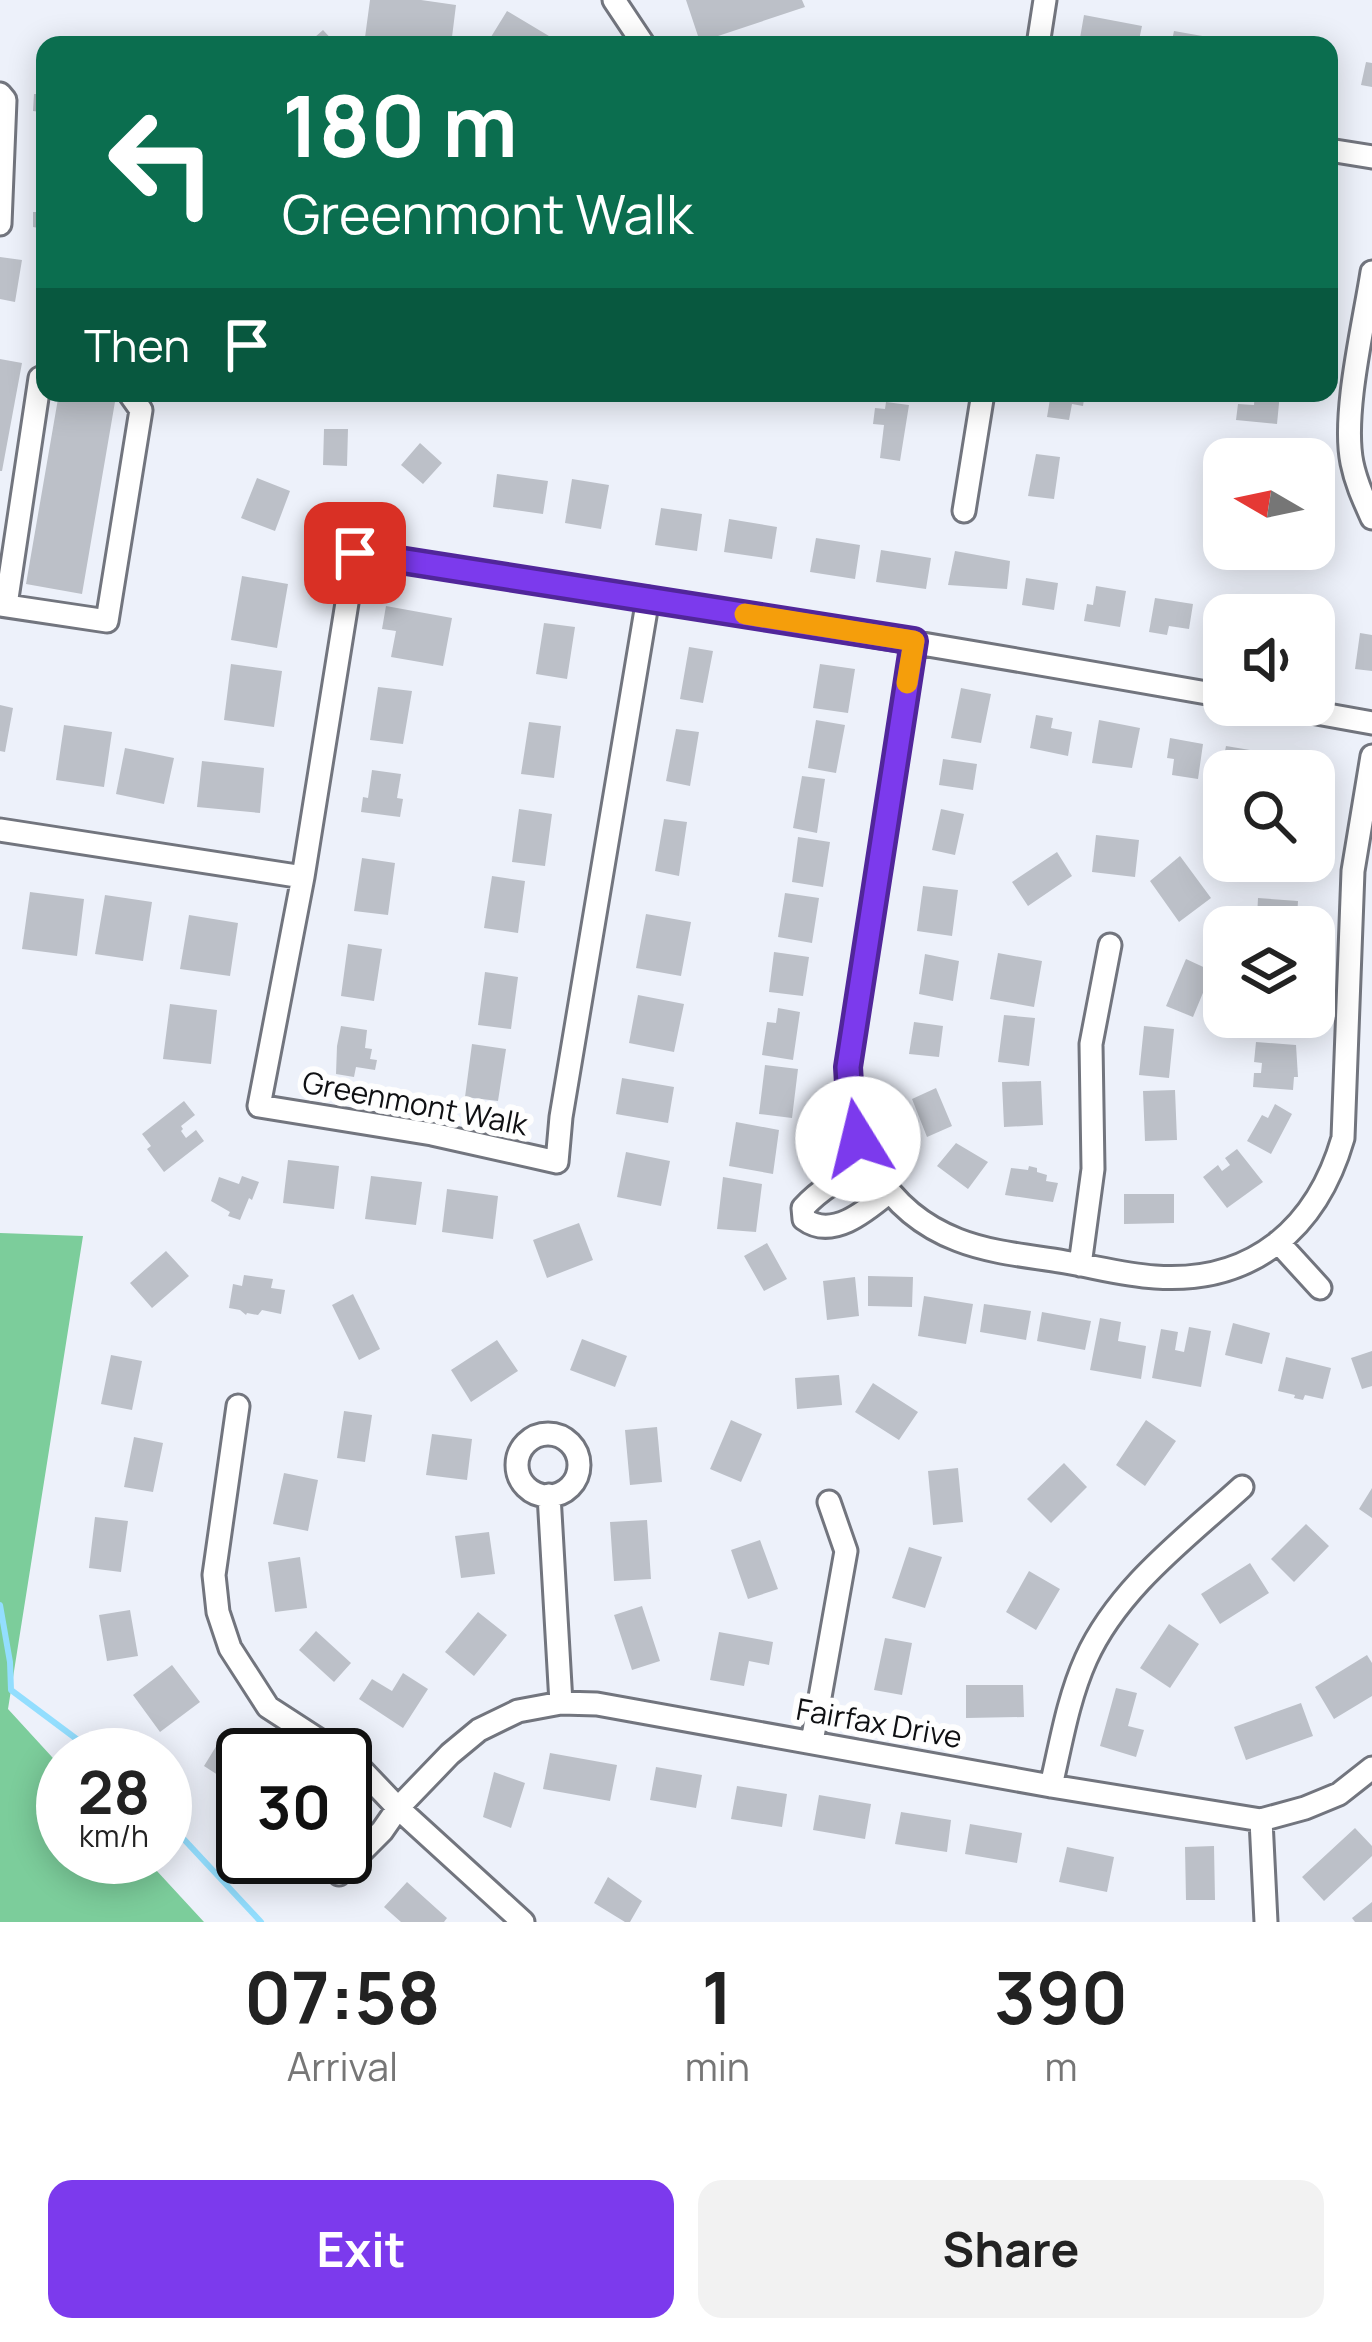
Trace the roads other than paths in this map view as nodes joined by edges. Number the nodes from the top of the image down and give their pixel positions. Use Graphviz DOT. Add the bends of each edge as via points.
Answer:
graph roads {
  1 [pos="614,0"];
  2 [pos="1045,0"];
  3 [pos="638,36"];
  4 [pos="1039,36"];
  5 [pos="0,94"];
  6 [pos="1338,151"];
  7 [pos="1372,157"];
  8 [pos="0,224"];
  9 [pos="1372,272"];
  10 [pos="36,402"];
  11 [pos="135,402"];
  12 [pos="982,402"];
  13 [pos="964,511"];
  14 [pos="1372,518"];
  15 [pos="648,598"];
  16 [pos="3,605"];
  17 [pos="914,641"];
  18 [pos="1203,692"];
  19 [pos="1335,716"];
  20 [pos="1372,723"];
  21 [pos="1372,756"];
  22 [pos="0,830"];
  23 [pos="303,877"];
  24 [pos="1110,945"];
  25 [pos="868,1163"];
  26 [pos="889,1192"];
  27 [pos="1279,1242"];
  28 [pos="1080,1264"];
  29 [pos="1320,1288"];
  30 [pos="238,1406"];
  31 [pos="1242,1487"];
  32 [pos="549,1496"];
  33 [pos="830,1502"];
  34 [pos="561,1703"];
  35 [pos="301,1728"];
  36 [pos="812,1742"];
  37 [pos="1372,1768"];
  38 [pos="372,1781"];
  39 [pos="1052,1786"];
  40 [pos="398,1808"];
  41 [pos="1261,1820"];
  42 [pos="372,1841"];
  43 [pos="523,1922"];
  44 [pos="1266,1922"];
  1 -- 3 [label="street"];
  2 -- 4 [label="street"];
  5 -- 8 [label="street"];
  6 -- 7 [label="street"];
  9 -- 14 [label="street" via="1349,440"];
  10 -- 16 [label="street"];
  11 -- 16 [label="street" via="141,410 107,621"];
  12 -- 13 [label="street"];
  15 -- 17 [label="street, Greenmont Walk"];
  15 -- 23 [label="street, Greenmont Walk" via="355,553"];
  15 -- 23 [label="street, Greenmont Walk" via="556,1162 259,1106"];
  17 -- 18 [label="street, Greenmont Walk"];
  17 -- 25 [label="street" via="848,1067 851,1117"];
  19 -- 20 [label="street"];
  21 -- 27 [label="street" via="1353,871 1342,1138 1320,1196"];
  22 -- 23 [label="street"];
  24 -- 28 [label="street" via="1091,1044 1093,1169"];
  25 -- 26 [label="street"];
  25 -- 26 [label="street" via="809,1201 804,1219 830,1228"];
  26 -- 28 [label="street" via="956,1239"];
  27 -- 28 [label="street" via="1237,1266 1190,1277"];
  27 -- 29 [label="street"];
  30 -- 35 [label="street" via="214,1575 218,1612 230,1648 268,1707"];
  31 -- 39 [label="street" via="1141,1579 1104,1626 1073,1694"];
  32 -- 34 [label="street"];
  33 -- 36 [label="street" via="846,1551"];
  34 -- 36 [label="street, Fairfax Drive"];
  34 -- 40 [label="street, Fairfax Drive" via="479,1730"];
  36 -- 39 [label="street, Fairfax Drive"];
  37 -- 41 [label="street, Fairfax Drive" via="1339,1794"];
  38 -- 40 [label="street"];
  39 -- 41 [label="street, Fairfax Drive"];
  40 -- 42 [label="street, Fairfax Drive"];
  40 -- 43 [label="street"];
  41 -- 44 [label="street"];
}
